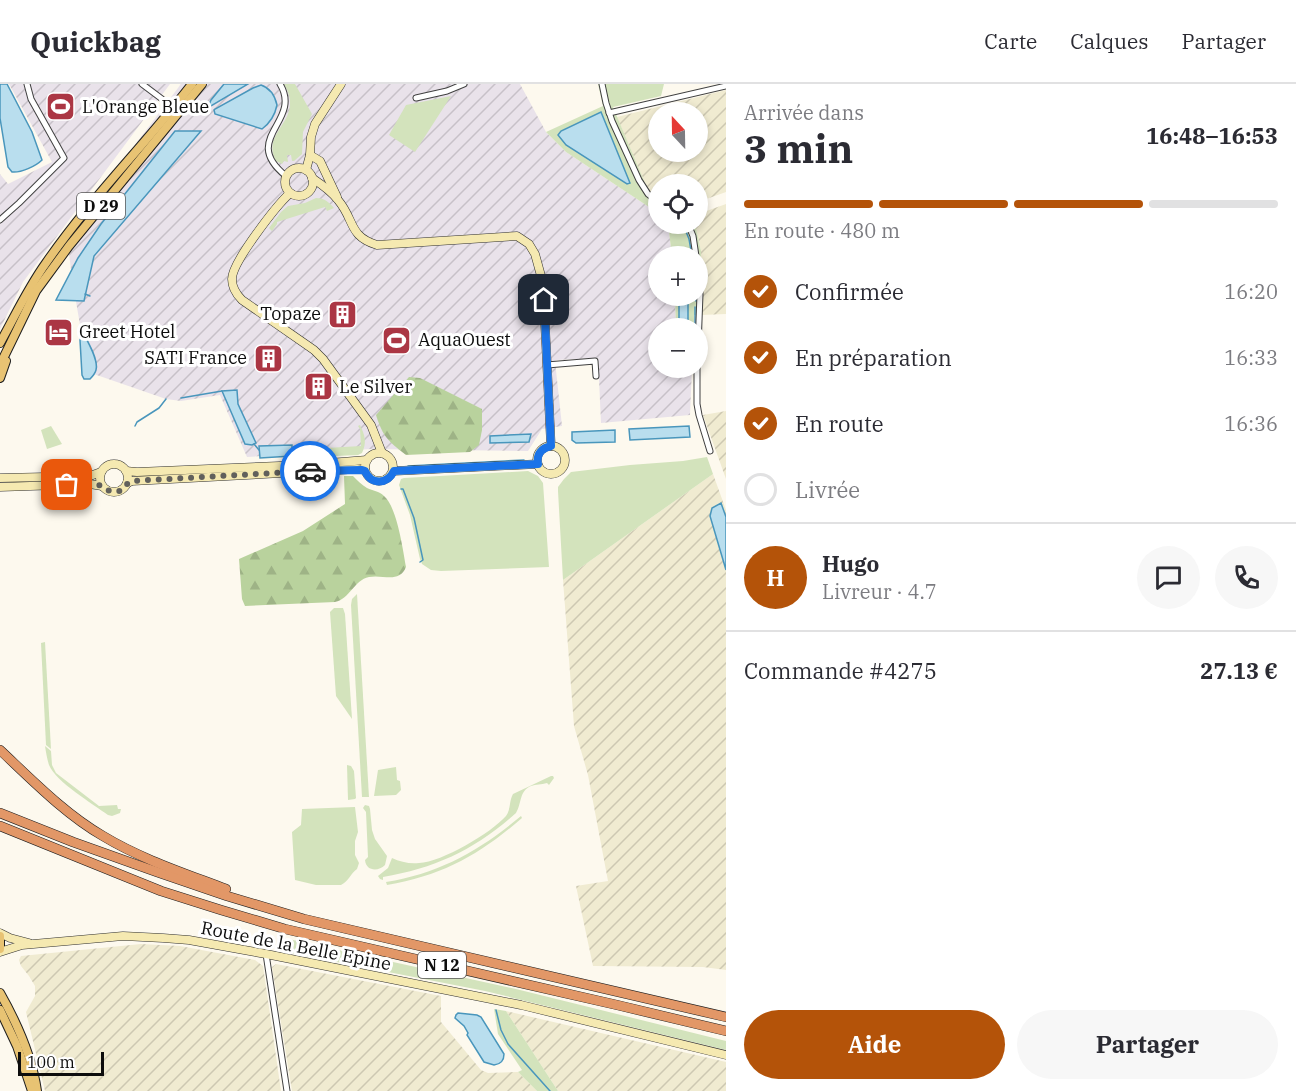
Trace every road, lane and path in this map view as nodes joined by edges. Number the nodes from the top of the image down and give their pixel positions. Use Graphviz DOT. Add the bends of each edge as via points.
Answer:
graph roads {
  1 [pos="27,84"];
  2 [pos="142,84"];
  3 [pos="192,84"];
  4 [pos="202,84"];
  5 [pos="280,84"];
  6 [pos="341,84"];
  7 [pos="444,84"];
  8 [pos="464,84"];
  9 [pos="602,84"];
  10 [pos="726,86"];
  11 [pos="447,91"];
  12 [pos="416,98"];
  13 [pos="162,99"];
  14 [pos="609,113"];
  15 [pos="310,155"];
  16 [pos="306,170"];
  17 [pos="286,176"];
  18 [pos="312,178"];
  19 [pos="290,193"];
  20 [pos="306,193"];
  21 [pos="648,194"];
  22 [pos="334,196"];
  23 [pos="0,220"];
  24 [pos="12,322"];
  25 [pos="13,337"];
  26 [pos="0,343"];
  27 [pos="0,354"];
  28 [pos="0,365"];
  29 [pos="547,365"];
  30 [pos="596,376"];
  31 [pos="0,378"];
  32 [pos="697,378"];
  33 [pos="375,432"];
  34 [pos="551,446"];
  35 [pos="710,451"];
  36 [pos="382,453"];
  37 [pos="369,458"];
  38 [pos="538,464"];
  39 [pos="126,471"];
  40 [pos="365,471"];
  41 [pos="394,471"];
  42 [pos="101,472"];
  43 [pos="0,478"];
  44 [pos="127,483"];
  45 [pos="102,486"];
  46 [pos="0,487"];
  47 [pos="0,750"];
  48 [pos="0,813"];
  49 [pos="0,826"];
  50 [pos="0,832"];
  51 [pos="108,870"];
  52 [pos="304,919"];
  53 [pos="0,934"];
  54 [pos="33,944"];
  55 [pos="0,951"];
  56 [pos="266,954"];
  57 [pos="0,993"];
  58 [pos="0,1010"];
  59 [pos="726,1017"];
  60 [pos="726,1031"];
  61 [pos="726,1055"];
  62 [pos="35,1091"];
  63 [pos="287,1091"];
  1 -- 23 [label="street" via="31,99 64,158"];
  2 -- 13 [label="street"];
  3 -- 24 [label="main road, D 29" via="66,235 32,284"];
  4 -- 25 [label="main road, D 29" via="69,246 36,291"];
  5 -- 17 [label="street" via="286,105 268,141 276,168"];
  6 -- 15 [label="street" via="315,124"];
  7 -- 11 [label="street"];
  8 -- 11 [label="street"];
  9 -- 14 [label="street"];
  10 -- 14 [label="street"];
  11 -- 12 [label="street"];
  14 -- 21 [label="street"];
  15 -- 16 [label="street"];
  15 -- 22 [label="street" via="320,161"];
  16 -- 17 [label="street" via="297,168"];
  16 -- 18 [label="street"];
  17 -- 19 [label="street"];
  18 -- 20 [label="street" via="312,187"];
  18 -- 22 [label="street"];
  19 -- 20 [label="street"];
  19 -- 33 [label="street" via="280,201 233,271 236,294 323,358"];
  20 -- 22 [label="street" via="319,191"];
  22 -- 29 [label="street" via="355,232 365,242 377,245 517,236 529,243 543,283"];
  24 -- 26 [label="main road"];
  24 -- 27 [label="main road, D 29"];
  25 -- 28 [label="main road, D 29"];
  25 -- 31 [label="main road"];
  29 -- 30 [label="street" via="595,362"];
  29 -- 34 [label="street"];
  32 -- 35 [label="street" via="699,415"];
  33 -- 36 [label="street"];
  33 -- 37 [label="street"];
  34 -- 38 [label="street" via="541,451"];
  34 -- 38 [label="street" via="564,454 563,467 552,473 543,471"];
  36 -- 37 [label="street"];
  36 -- 41 [label="street" via="392,459"];
  37 -- 39 [label="street" via="304,465"];
  37 -- 40 [label="street"];
  38 -- 41 [label="street"];
  39 -- 42 [label="street" via="114,464"];
  39 -- 44 [label="street"];
  40 -- 41 [label="street" via="369,478 379,482"];
  40 -- 44 [label="street"];
  42 -- 43 [label="street" via="90,476"];
  42 -- 45 [label="street"];
  44 -- 45 [label="street" via="116,492"];
  45 -- 46 [label="street"];
  47 -- 52 [label="highway" via="68,812 101,836 141,856"];
  48 -- 52 [label="highway, N 12" via="157,872"];
  49 -- 51 [label="highway, N 12"];
  50 -- 51 [label="highway"];
  51 -- 60 [label="highway, N 12" via="160,891 285,929"];
  52 -- 59 [label="highway, N 12"];
  53 -- 54 [label="street"];
  53 -- 55 [label="main road"];
  54 -- 55 [label="street"];
  54 -- 56 [label="street, Route de la Belle Epine" via="140,936"];
  56 -- 61 [label="street, Route de la Belle Epine" via="521,1005"];
  56 -- 63 [label="street"];
  57 -- 62 [label="main road" via="26,1049"];
  58 -- 62 [label="main road"];
}
